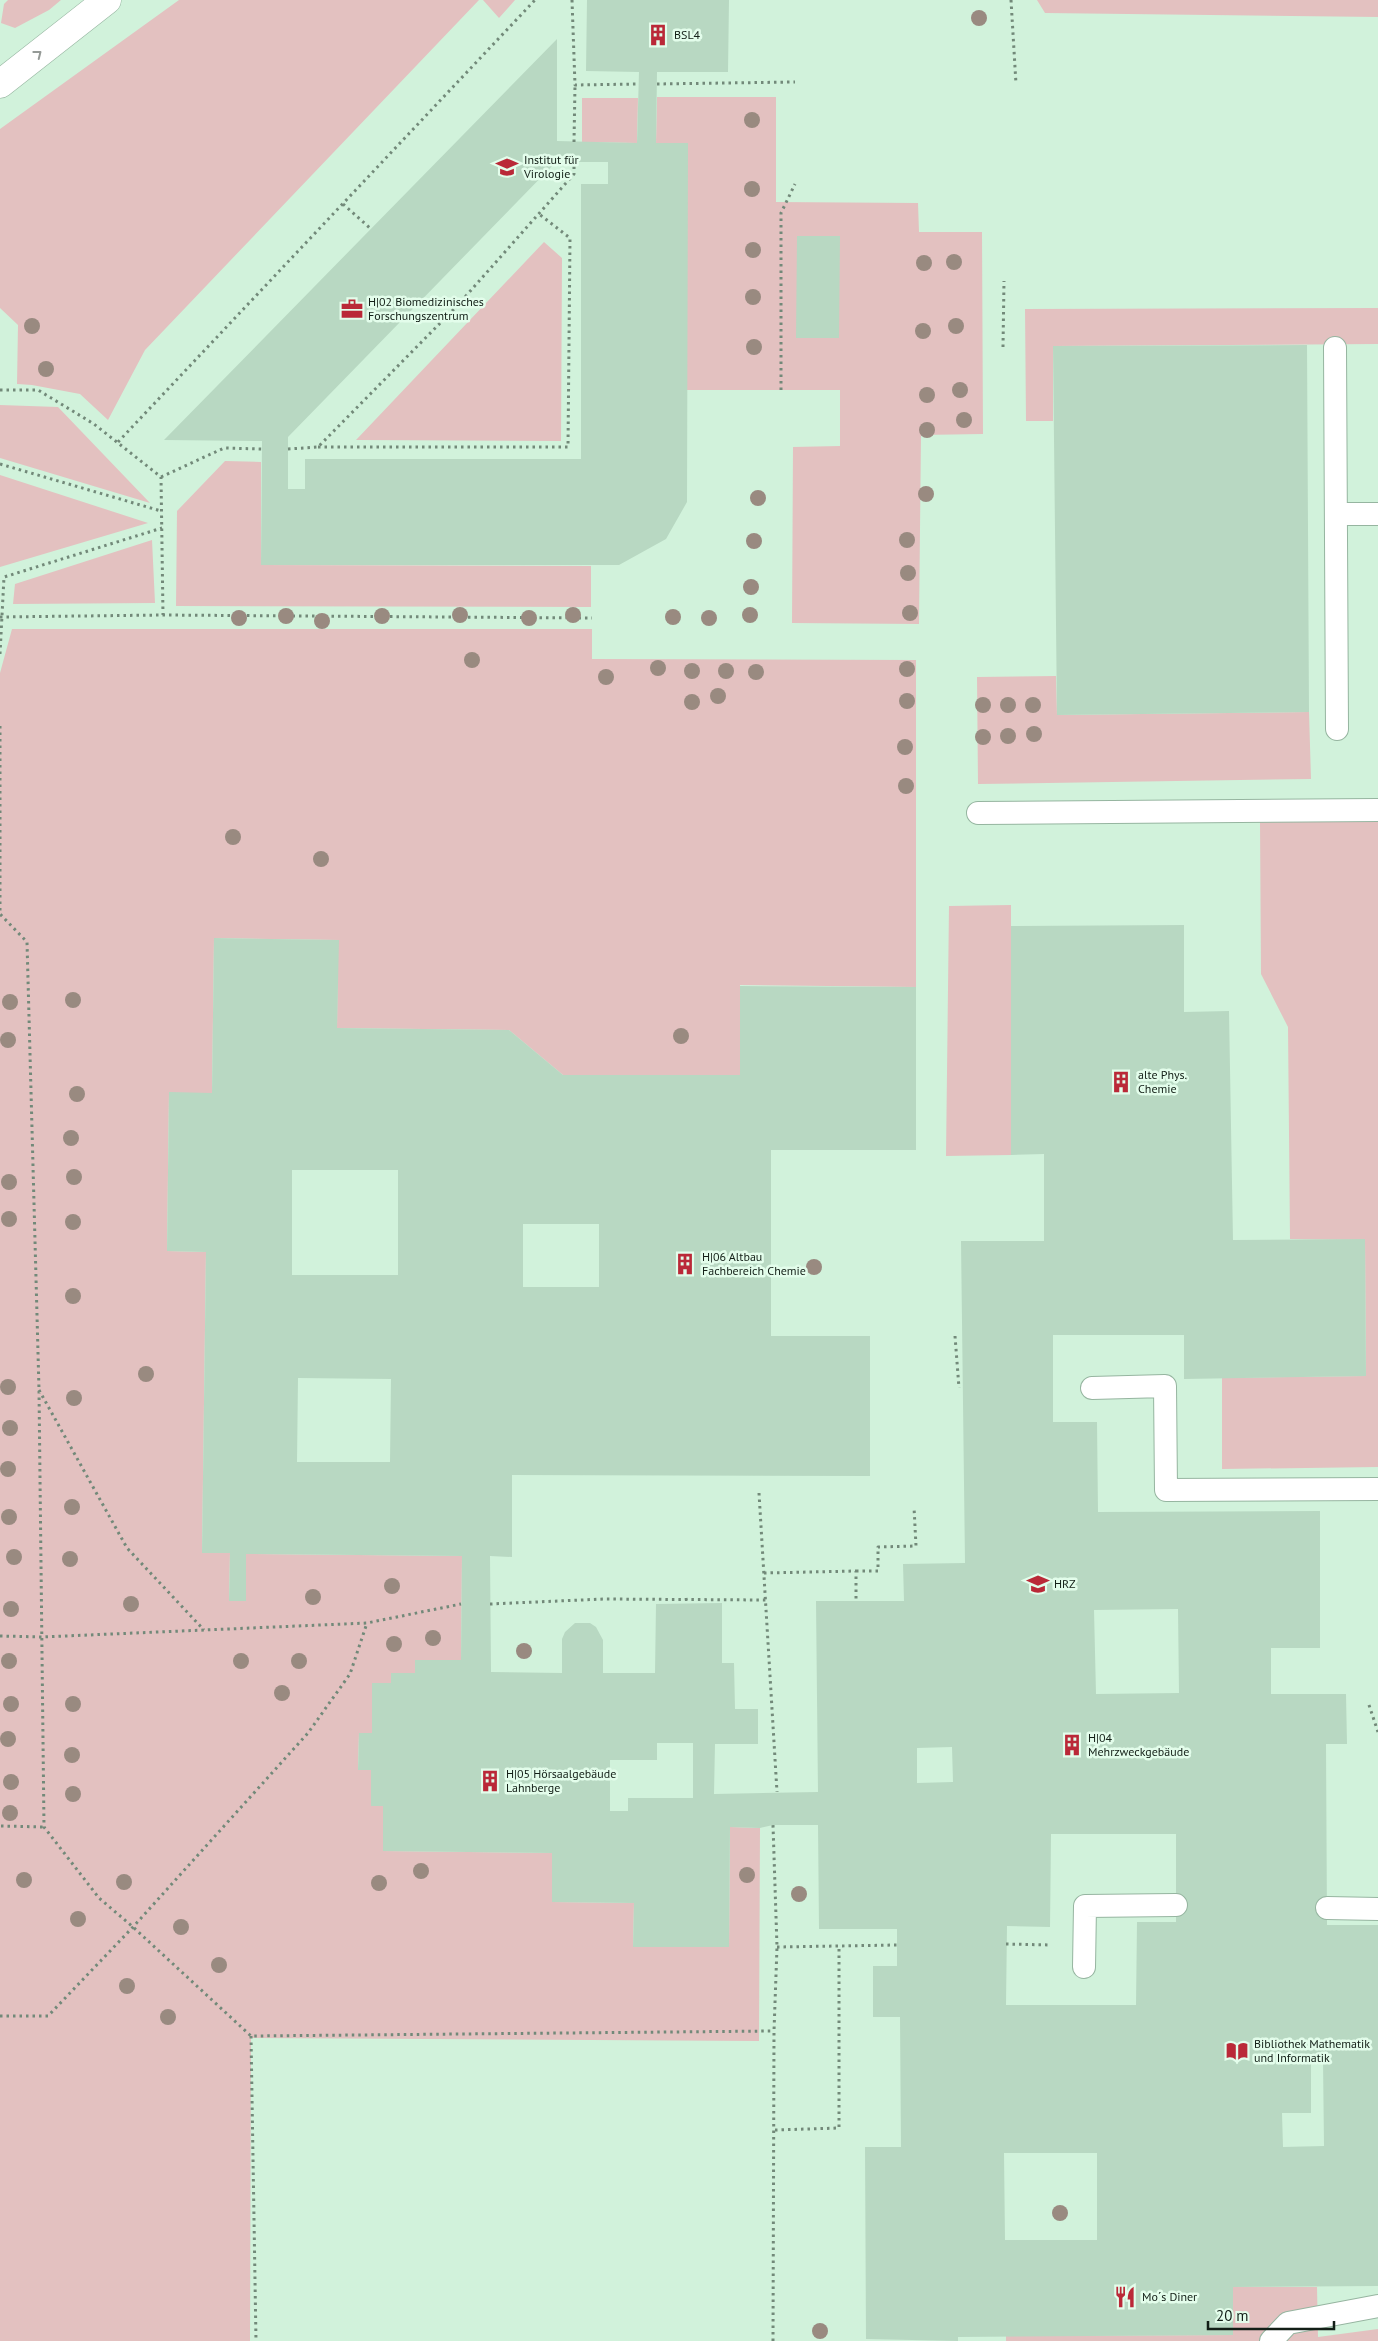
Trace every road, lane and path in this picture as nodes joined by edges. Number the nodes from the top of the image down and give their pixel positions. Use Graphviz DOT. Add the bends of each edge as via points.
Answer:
graph roads {
  1 [pos="107,0"];
  2 [pos="535,0"];
  3 [pos="572,0"];
  4 [pos="1011,0"];
  5 [pos="795,82"];
  6 [pos="0,84"];
  7 [pos="638,84"];
  8 [pos="657,84"];
  9 [pos="1016,84"];
  10 [pos="575,85"];
  11 [pos="574,142"];
  12 [pos="574,162"];
  13 [pos="794,184"];
  14 [pos="343,204"];
  15 [pos="539,214"];
  16 [pos="371,229"];
  17 [pos="1004,281"];
  18 [pos="1003,347"];
  19 [pos="1335,348"];
  20 [pos="0,390"];
  21 [pos="781,390"];
  22 [pos="118,442"];
  23 [pos="318,447"];
  24 [pos="262,449"];
  25 [pos="288,449"];
  26 [pos="0,464"];
  27 [pos="161,477"];
  28 [pos="161,511"];
  29 [pos="1336,514"];
  30 [pos="1378,514"];
  31 [pos="162,528"];
  32 [pos="164,615"];
  33 [pos="0,617"];
  34 [pos="592,618"];
  35 [pos="0,654"];
  36 [pos="0,726"];
  37 [pos="1337,729"];
  38 [pos="1378,810"];
  39 [pos="978,813"];
  40 [pos="955,1336"];
  41 [pos="959,1388"];
  42 [pos="1092,1388"];
  43 [pos="39,1390"];
  44 [pos="1378,1489"];
  45 [pos="759,1492"];
  46 [pos="914,1507"];
  47 [pos="856,1571"];
  48 [pos="764,1573"];
  49 [pos="686,1598"];
  50 [pos="766,1600"];
  51 [pos="856,1601"];
  52 [pos="461,1604"];
  53 [pos="490,1604"];
  54 [pos="687,1604"];
  55 [pos="367,1623"];
  56 [pos="204,1630"];
  57 [pos="0,1636"];
  58 [pos="42,1637"];
  59 [pos="1369,1705"];
  60 [pos="1378,1732"];
  61 [pos="777,1792"];
  62 [pos="773,1825"];
  63 [pos="1,1826"];
  64 [pos="44,1827"];
  65 [pos="1176,1906"];
  66 [pos="1327,1908"];
  67 [pos="1378,1908"];
  68 [pos="133,1927"];
  69 [pos="1006,1944"];
  70 [pos="897,1945"];
  71 [pos="839,1946"];
  72 [pos="777,1947"];
  73 [pos="1084,1956"];
  74 [pos="0,2016"];
  75 [pos="774,2031"];
  76 [pos="251,2036"];
  77 [pos="775,2130"];
  78 [pos="1378,2306"];
  79 [pos="256,2341"];
  80 [pos="773,2341"];
  81 [pos="1271,2341"];
  6 -- 1 [label="main road, one-way"];
  2 -- 14 [label="path"];
  3 -- 10 [label="path"];
  4 -- 9 [label="path"];
  5 -- 8 [label="path"];
  7 -- 10 [label="path"];
  10 -- 11 [label="path"];
  12 -- 15 [label="path" via="574,174"];
  13 -- 21 [label="path" via="781,213"];
  14 -- 16 [label="path"];
  14 -- 22 [label="path"];
  15 -- 23 [label="path" via="457,306"];
  15 -- 23 [label="path" via="570,238 568,447"];
  17 -- 18 [label="path"];
  19 -- 29 [label="lane"];
  20 -- 22 [label="path" via="38,390 74,410"];
  22 -- 27 [label="path"];
  23 -- 25 [label="path"];
  24 -- 27 [label="path" via="224,448"];
  26 -- 28 [label="path"];
  27 -- 28 [label="path"];
  28 -- 31 [label="path"];
  29 -- 30 [label="lane"];
  29 -- 37 [label="lane"];
  31 -- 32 [label="path"];
  31 -- 33 [label="path" via="4,577"];
  32 -- 33 [label="path"];
  32 -- 34 [label="path"];
  33 -- 35 [label="path"];
  36 -- 43 [label="path" via="0,914 27,942"];
  38 -- 39 [label="lane"];
  40 -- 41 [label="path"];
  42 -- 44 [label="lane" via="1165,1386 1166,1490"];
  43 -- 56 [label="path" via="127,1548"];
  43 -- 58 [label="path"];
  45 -- 48 [label="path"];
  46 -- 47 [label="path" via="916,1546 878,1547 878,1571"];
  47 -- 48 [label="path"];
  47 -- 51 [label="path"];
  48 -- 50 [label="path"];
  49 -- 50 [label="path"];
  49 -- 53 [label="path"];
  49 -- 54 [label="path"];
  50 -- 61 [label="path"];
  52 -- 55 [label="path"];
  55 -- 56 [label="path"];
  55 -- 68 [label="path" via="350,1674 308,1733"];
  56 -- 58 [label="path"];
  57 -- 58 [label="path"];
  58 -- 64 [label="path"];
  59 -- 60 [label="path"];
  62 -- 72 [label="path"];
  63 -- 64 [label="path"];
  64 -- 68 [label="path" via="99,1898"];
  65 -- 73 [label="lane" via="1085,1906"];
  66 -- 67 [label="lane"];
  68 -- 74 [label="path" via="48,2016"];
  68 -- 76 [label="path"];
  69 -- 73 [label="path"];
  70 -- 71 [label="path"];
  71 -- 72 [label="path"];
  71 -- 77 [label="path" via="839,2128"];
  72 -- 75 [label="path"];
  75 -- 76 [label="path"];
  75 -- 77 [label="path"];
  76 -- 79 [label="path"];
  77 -- 80 [label="path"];
  78 -- 81 [label="lane" via="1288,2323"];
}
